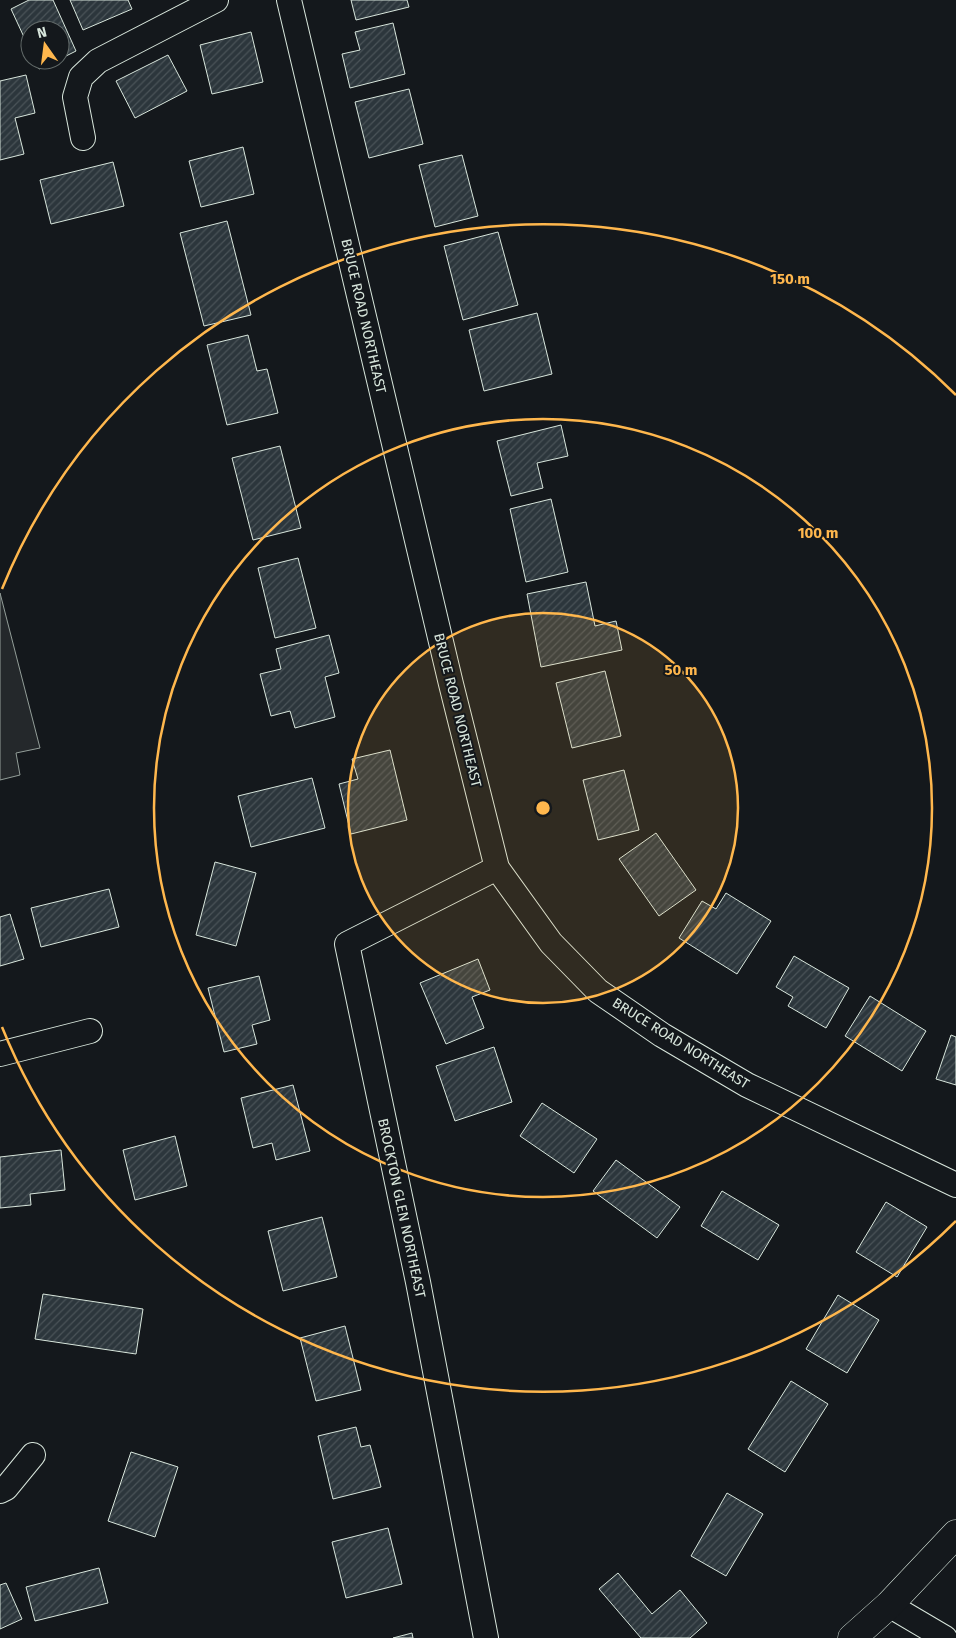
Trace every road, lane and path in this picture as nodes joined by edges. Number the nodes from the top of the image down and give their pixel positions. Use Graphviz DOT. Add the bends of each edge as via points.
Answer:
graph roads {
  1 [pos="216,0"];
  2 [pos="289,0"];
  3 [pos="83,138"];
  4 [pos="497,868"];
  5 [pos="90,1031"];
  6 [pos="0,1054"];
  7 [pos="956,1185"];
  8 [pos="33,1455"];
  9 [pos="0,1491"];
  10 [pos="956,1534"];
  11 [pos="889,1605"];
  12 [pos="486,1638"];
  13 [pos="852,1638"];
  14 [pos="944,1638"];
  1 -- 3 [label="street" via="98,61 82,77 74,97"];
  2 -- 4 [label="street, BRUCE ROAD NORTHEAST"];
  4 -- 7 [label="street, BRUCE ROAD NORTHEAST" via="551,943 598,991 662,1035 747,1085"];
  4 -- 12 [label="street, BROCKTON GLEN NORTHEAST" via="347,944 418,1282"];
  5 -- 6 [label="street"];
  8 -- 9 [label="street"];
  10 -- 11 [label="main road"];
  11 -- 13 [label="main road"];
  11 -- 14 [label="street"];
}
